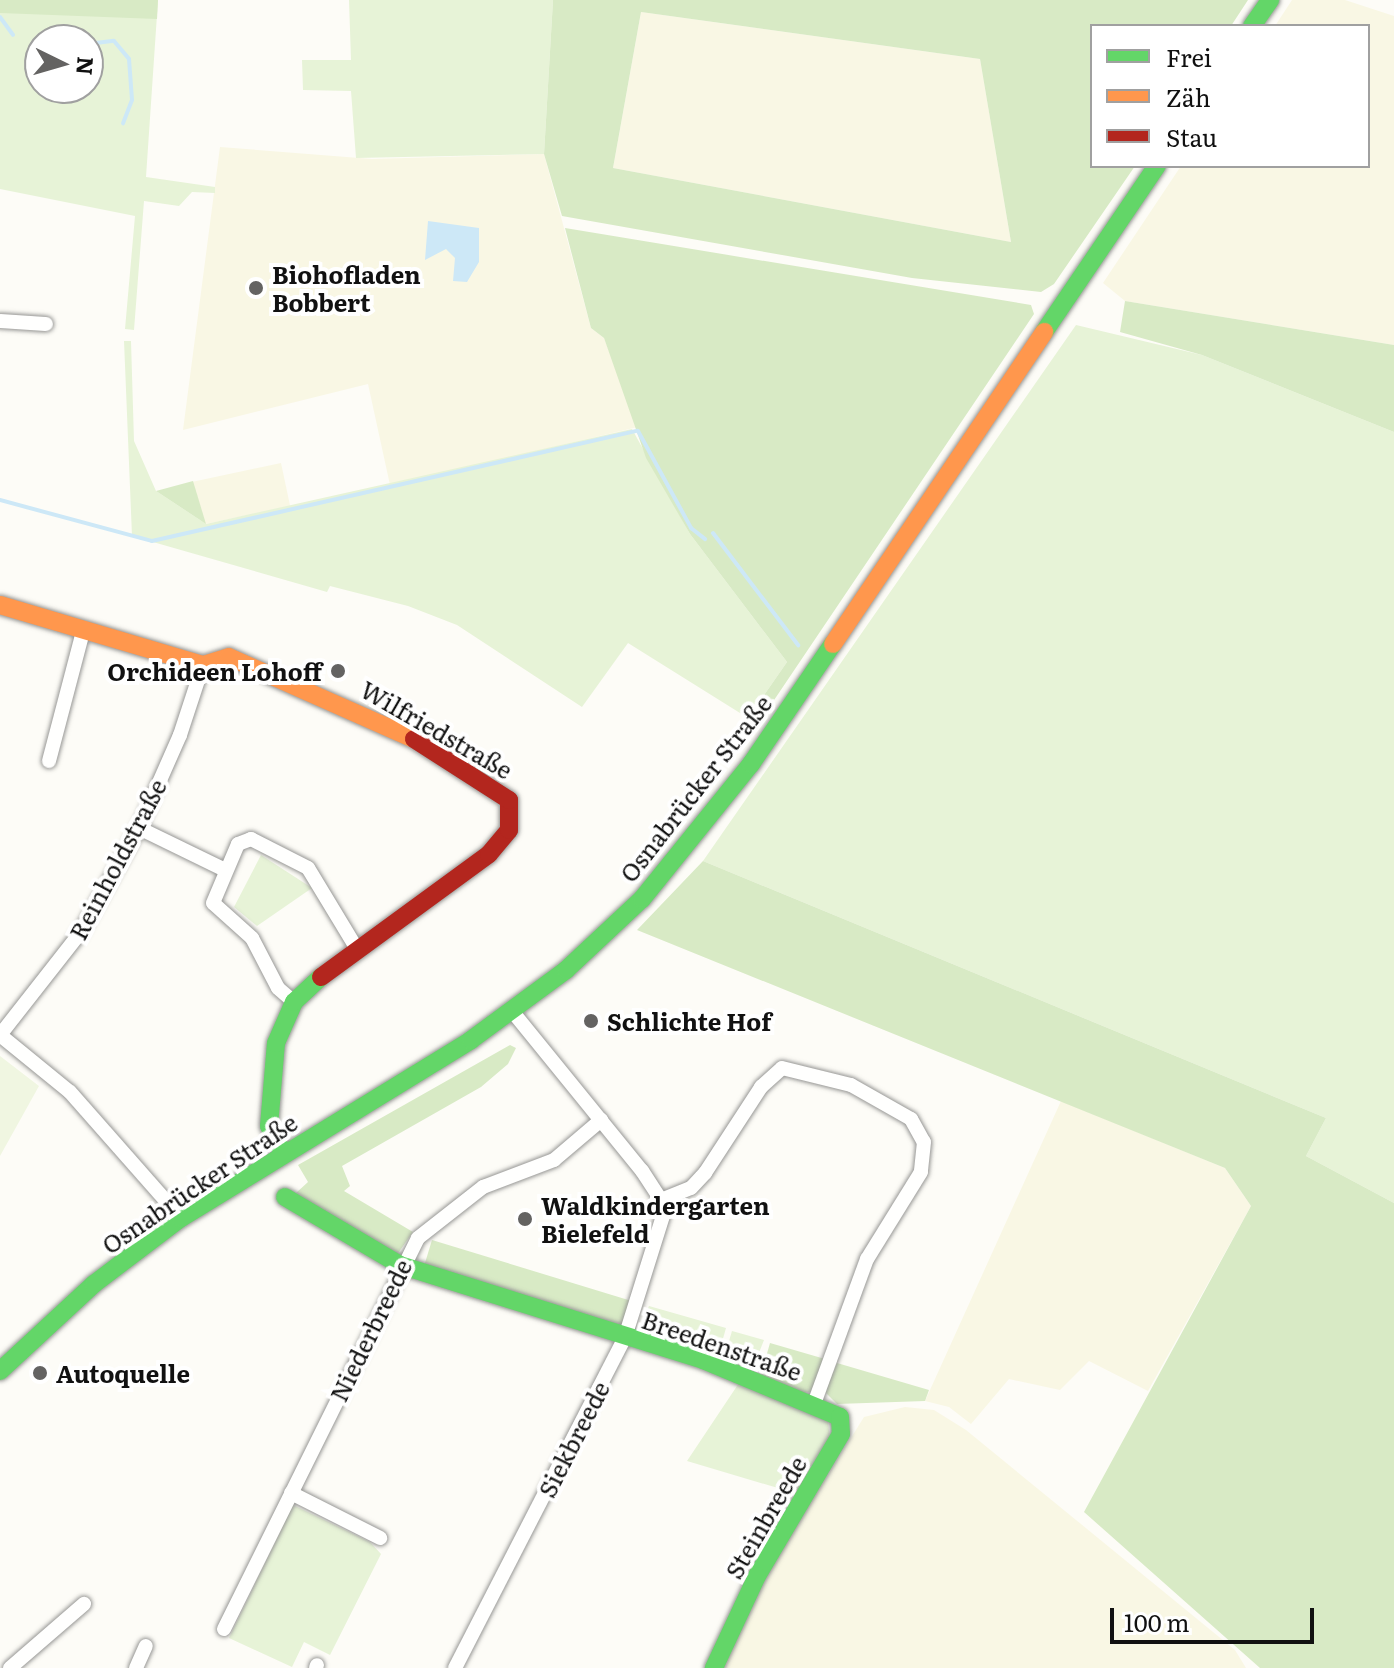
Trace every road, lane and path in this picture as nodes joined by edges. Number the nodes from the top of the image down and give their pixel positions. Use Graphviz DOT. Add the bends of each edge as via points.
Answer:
graph roads {
  1 [pos="1270,0"];
  2 [pos="1253,24"];
  3 [pos="1156,168"];
  4 [pos="0,321"];
  5 [pos="46,324"];
  6 [pos="0,605"];
  7 [pos="83,631"];
  8 [pos="203,665"];
  9 [pos="49,761"];
  10 [pos="139,828"];
  11 [pos="225,870"];
  12 [pos="357,949"];
  13 [pos="294,1002"];
  14 [pos="512,1011"];
  15 [pos="0,1035"];
  16 [pos="601,1120"];
  17 [pos="282,1151"];
  18 [pos="285,1197"];
  19 [pos="661,1200"];
  20 [pos="181,1218"];
  21 [pos="400,1265"];
  22 [pos="625,1337"];
  23 [pos="0,1371"];
  24 [pos="814,1404"];
  25 [pos="291,1493"];
  26 [pos="380,1538"];
  27 [pos="84,1604"];
  28 [pos="224,1629"];
  29 [pos="146,1646"];
  30 [pos="10,1668"];
  31 [pos="136,1668"];
  32 [pos="455,1668"];
  33 [pos="714,1668"];
  1 -- 2 [label="street"];
  3 -- 14 [label="street, Osnabrücker Straße" via="751,764 631,910"];
  4 -- 5 [label="street"];
  6 -- 7 [label="street, Wilfriedstraße"];
  7 -- 8 [label="street, Wilfriedstraße"];
  7 -- 9 [label="street"];
  8 -- 10 [label="street, Reinholdstraße"];
  8 -- 12 [label="street, Wilfriedstraße" via="229,657 355,707 500,788 509,800 509,830 489,854"];
  10 -- 11 [label="street"];
  10 -- 15 [label="street, Reinholdstraße" via="80,933"];
  11 -- 12 [label="street" via="238,844 251,839 299,861 315,875"];
  11 -- 13 [label="street" via="213,903 252,938 278,988"];
  12 -- 13 [label="street, Wilfriedstraße"];
  13 -- 17 [label="street, Wilfriedstraße" via="276,1043 270,1078 269,1126"];
  14 -- 16 [label="street"];
  14 -- 17 [label="street, Osnabrücker Straße"];
  15 -- 20 [label="street" via="70,1092"];
  16 -- 19 [label="street"];
  16 -- 21 [label="street, Niederbreede" via="554,1160 503,1177 463,1201 418,1238"];
  17 -- 20 [label="street, Osnabrücker Straße"];
  18 -- 21 [label="street, Breedenstraße"];
  19 -- 22 [label="street, Siekbreede" via="662,1236"];
  19 -- 24 [label="street, Breedenstraße" via="691,1188 705,1173 761,1087 782,1068 851,1085 911,1119 926,1157 867,1259"];
  20 -- 23 [label="street, Osnabrücker Straße" via="94,1284"];
  21 -- 22 [label="street, Breedenstraße"];
  21 -- 25 [label="street, Niederbreede"];
  22 -- 24 [label="street, Breedenstraße"];
  22 -- 32 [label="street, Siekbreede"];
  24 -- 33 [label="street, Steinbreede" via="840,1417 841,1434 757,1576"];
  25 -- 26 [label="street"];
  25 -- 28 [label="street, Niederbreede"];
  27 -- 30 [label="street"];
  29 -- 31 [label="street"];
}
